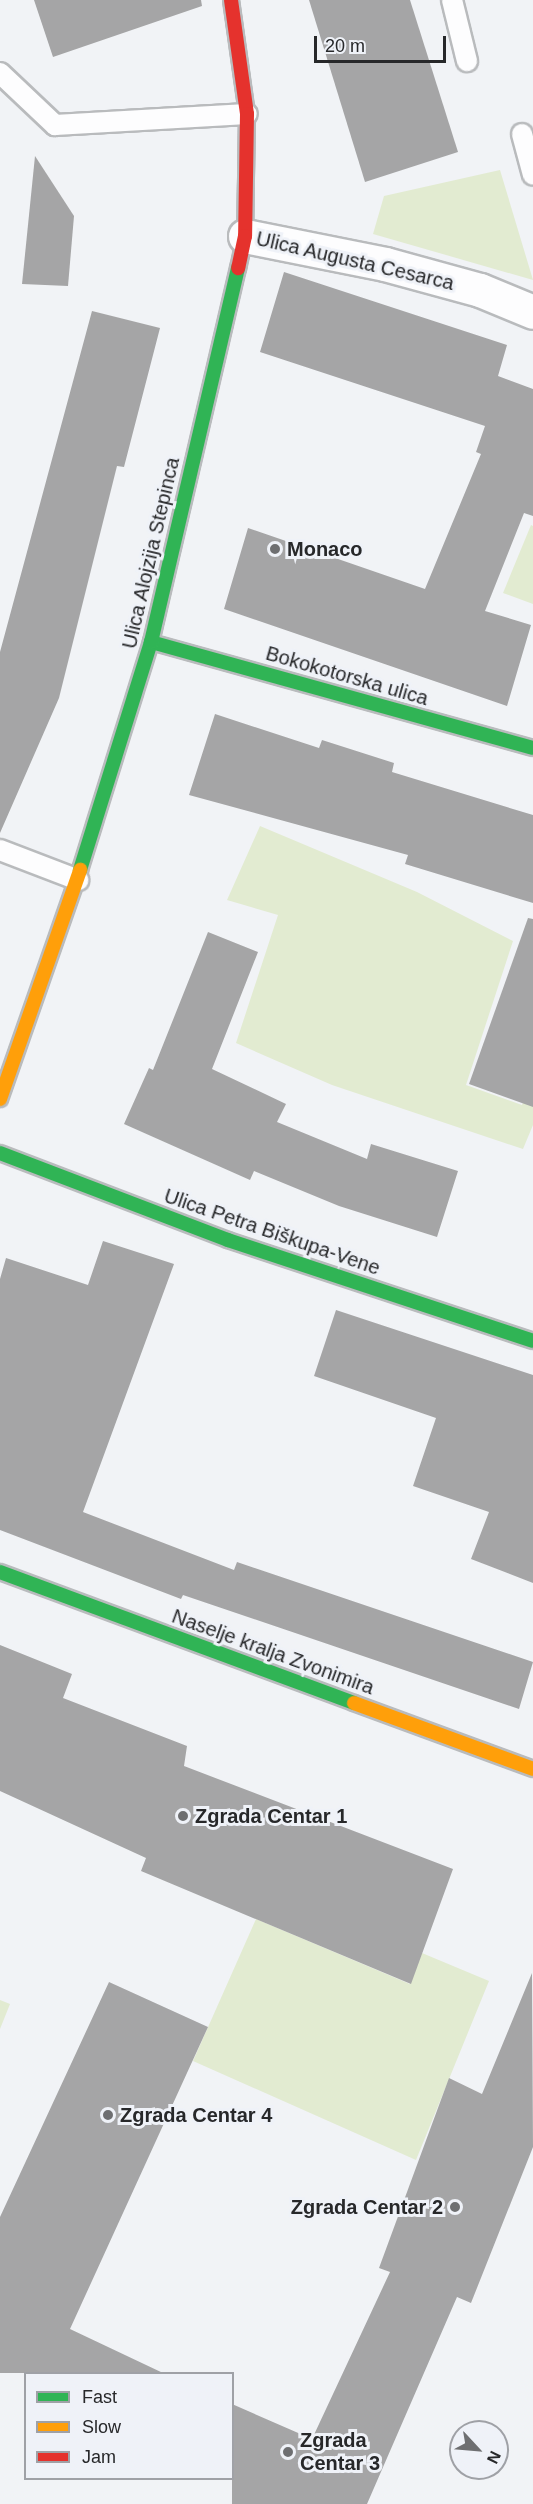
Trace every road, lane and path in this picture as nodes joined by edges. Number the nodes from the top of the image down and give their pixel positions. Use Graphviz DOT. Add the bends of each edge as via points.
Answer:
graph roads {
  1 [pos="231,0"];
  2 [pos="452,0"];
  3 [pos="468,62"];
  4 [pos="0,73"];
  5 [pos="247,114"];
  6 [pos="522,134"];
  7 [pos="533,175"];
  8 [pos="245,236"];
  9 [pos="533,312"];
  10 [pos="151,642"];
  11 [pos="533,748"];
  12 [pos="0,850"];
  13 [pos="78,880"];
  14 [pos="0,1099"];
  15 [pos="0,1153"];
  16 [pos="533,1341"];
  17 [pos="0,1572"];
  18 [pos="533,1768"];
  1 -- 5 [label="street, Ulica Alojzija Stepinca"];
  2 -- 3 [label="lane"];
  4 -- 5 [label="lane" via="55,124"];
  5 -- 8 [label="street, Ulica Alojzija Stepinca"];
  6 -- 7 [label="lane"];
  8 -- 9 [label="street, Ulica Augusta Cesarca" via="385,264 480,290"];
  8 -- 10 [label="street, Ulica Alojzija Stepinca"];
  10 -- 11 [label="street, Bokokotorska ulica"];
  10 -- 13 [label="street, Ulica Alojzija Stepinca"];
  12 -- 13 [label="lane"];
  13 -- 14 [label="street, Ulica Alojzija Stepinca"];
  15 -- 16 [label="street, Ulica Petra Biškupa-Vene" via="228,1240"];
  17 -- 18 [label="street, Naselje kralja Zvonimira"];
}
